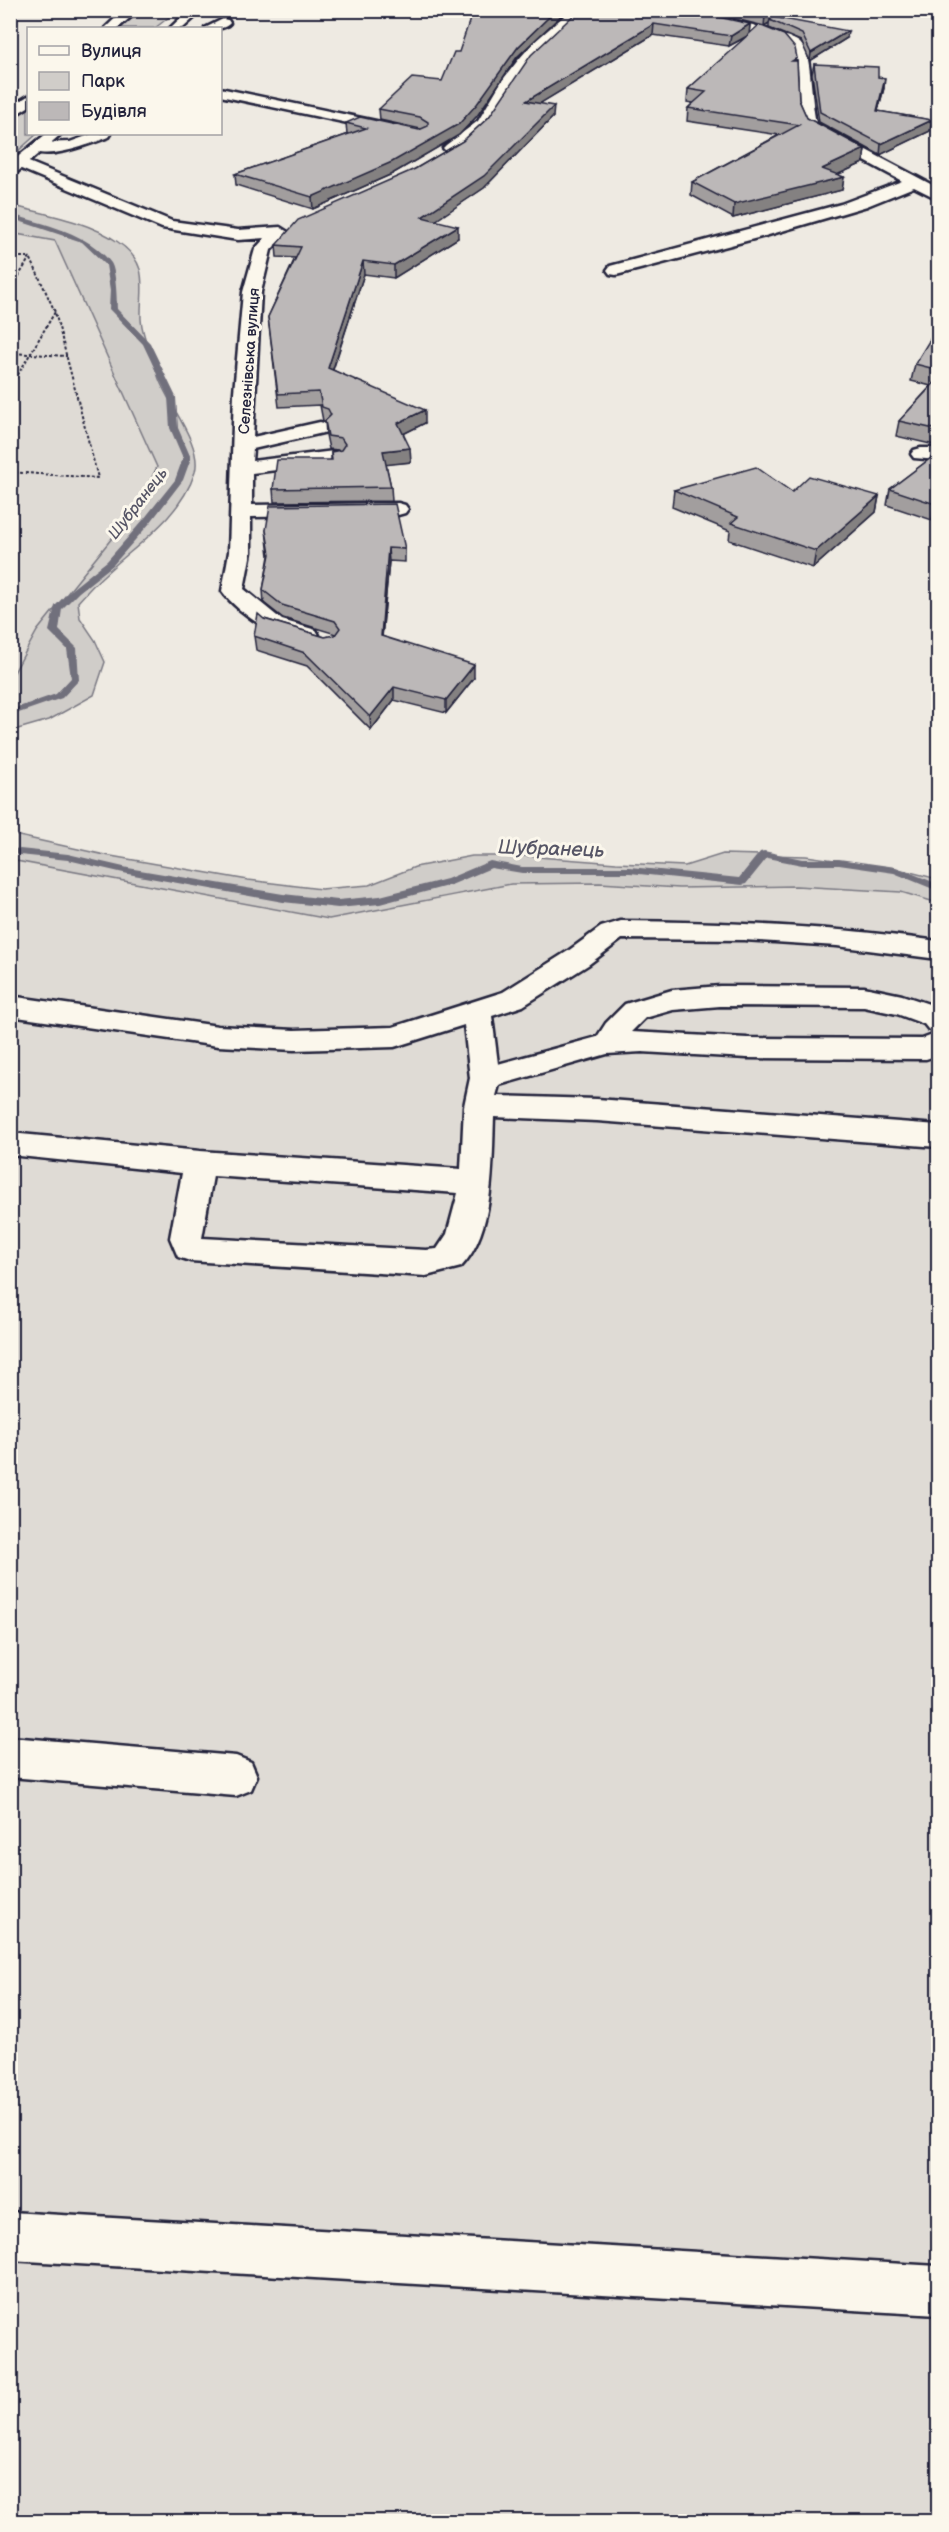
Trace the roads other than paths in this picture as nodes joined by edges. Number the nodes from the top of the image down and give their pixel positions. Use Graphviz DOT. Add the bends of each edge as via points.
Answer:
graph roads {
  1 [pos="133,10"];
  2 [pos="197,10"];
  3 [pos="579,10"];
  4 [pos="666,10"];
  5 [pos="112,27"];
  6 [pos="177,27"];
  7 [pos="222,92"];
  8 [pos="27,101"];
  9 [pos="10,114"];
  10 [pos="409,132"];
  11 [pos="53,135"];
  12 [pos="101,135"];
  13 [pos="37,148"];
  14 [pos="438,156"];
  15 [pos="13,165"];
  16 [pos="914,181"];
  17 [pos="939,194"];
  18 [pos="616,270"];
  19 [pos="320,428"];
  20 [pos="242,445"];
  21 [pos="334,457"];
  22 [pos="242,468"];
  23 [pos="398,509"];
  24 [pos="241,511"];
  25 [pos="327,641"];
  26 [pos="939,950"];
  27 [pos="10,1006"];
  28 [pos="477,1010"];
  29 [pos="939,1022"];
  30 [pos="939,1043"];
  31 [pos="607,1044"];
  32 [pos="482,1092"];
  33 [pos="939,1136"];
  34 [pos="10,1143"];
  35 [pos="200,1162"];
  36 [pos="476,1182"];
  37 [pos="10,1757"];
  38 [pos="236,1776"];
  39 [pos="10,2236"];
  40 [pos="939,2291"];
  1 -- 5 [label="street"];
  2 -- 6 [label="street"];
  3 -- 14 [label="street" via="524,62 483,124"];
  4 -- 16 [label="street" via="753,30 796,47 807,95 807,121 812,127"];
  7 -- 10 [label="street"];
  8 -- 9 [label="street"];
  11 -- 13 [label="street"];
  12 -- 13 [label="street" via="72,146"];
  13 -- 15 [label="street"];
  15 -- 20 [label="street, Селезнівська вулиця" via="168,225 238,235 286,230 263,249 252,292"];
  16 -- 17 [label="street"];
  16 -- 18 [label="street" via="901,189 822,214 687,254"];
  19 -- 20 [label="street"];
  20 -- 22 [label="street, Селезнівська вулиця"];
  21 -- 22 [label="street"];
  22 -- 24 [label="street, Селезнівська вулиця"];
  23 -- 24 [label="street"];
  24 -- 25 [label="street, Селезнівська вулиця" via="240,552 233,591 274,625"];
  26 -- 28 [label="street" via="837,937 744,931 621,930 513,999"];
  27 -- 28 [label="street" via="218,1036 294,1040 394,1037"];
  28 -- 32 [label="street"];
  29 -- 31 [label="street" via="936,1017 902,1005 864,997 720,996 672,1000 635,1011"];
  30 -- 31 [label="street" via="926,1049"];
  31 -- 32 [label="street"];
  32 -- 33 [label="street" via="609,1111"];
  32 -- 36 [label="street"];
  34 -- 35 [label="street"];
  35 -- 36 [label="street"];
  35 -- 36 [label="street" via="186,1238 190,1248 197,1250 442,1261 456,1250 461,1239"];
  37 -- 38 [label="street"];
  39 -- 40 [label="street"];
}
